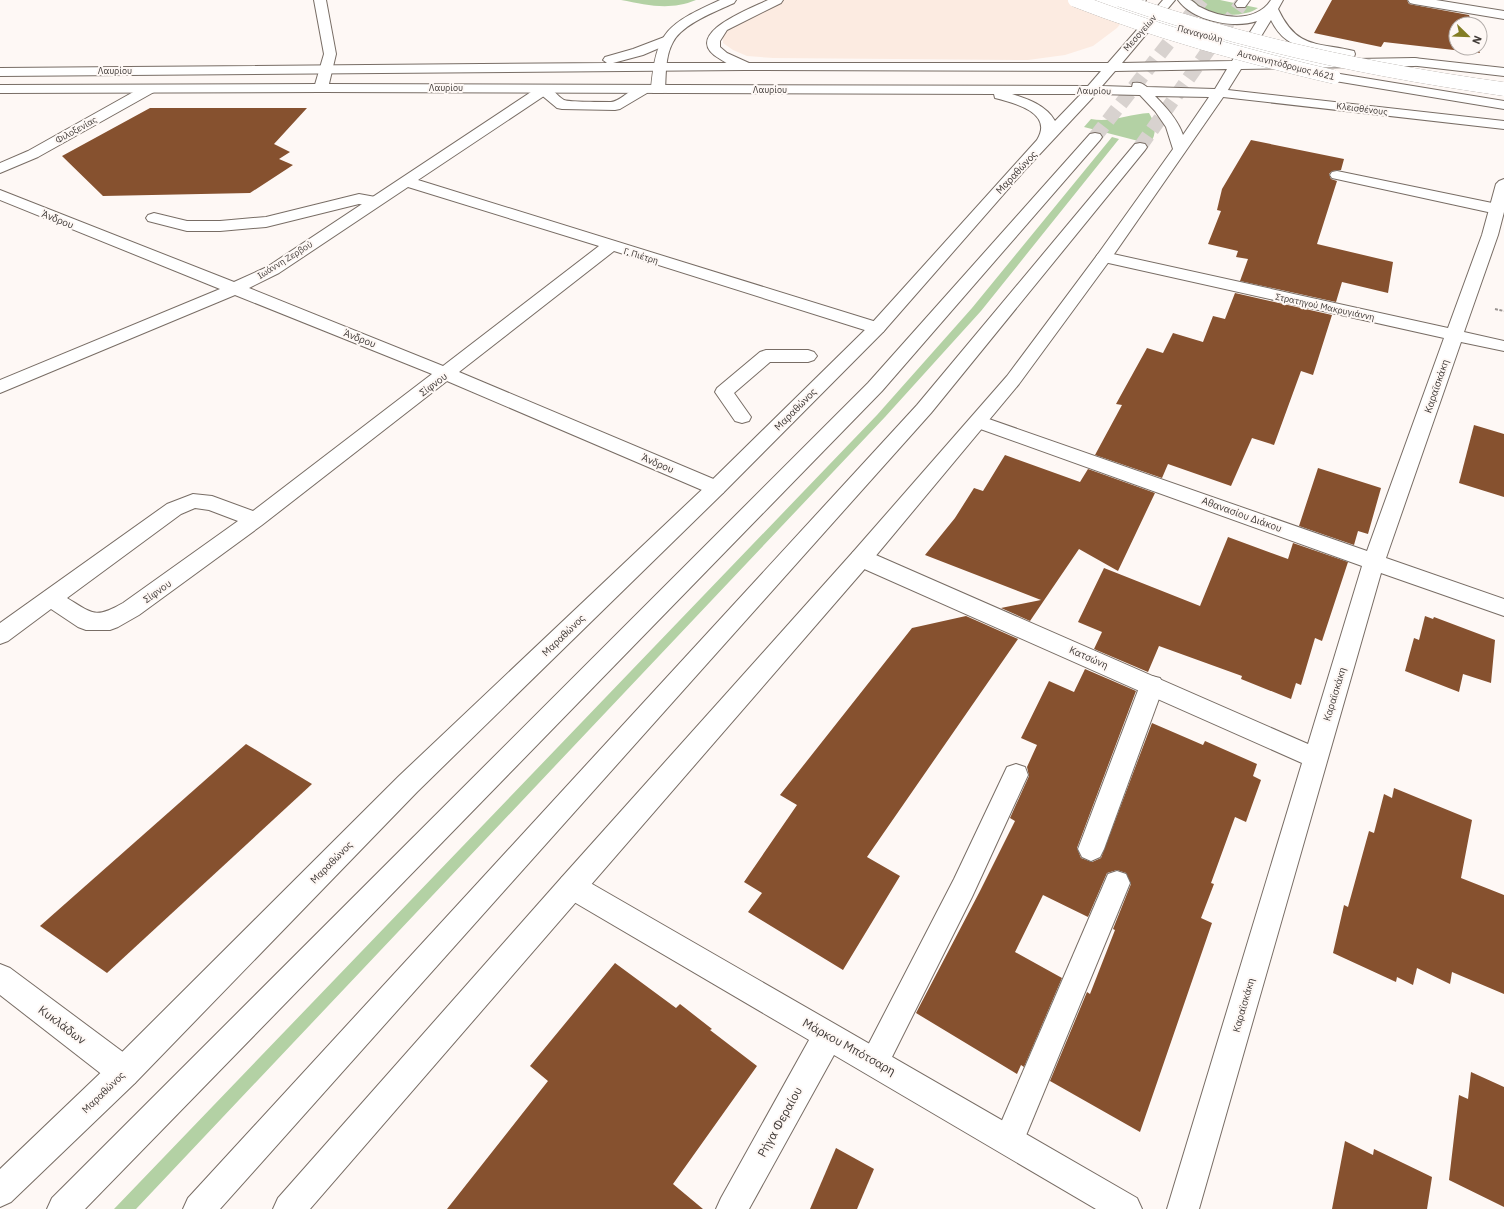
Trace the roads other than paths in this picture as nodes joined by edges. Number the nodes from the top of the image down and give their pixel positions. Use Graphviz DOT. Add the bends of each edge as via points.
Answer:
graph roads {
  1 [pos="320,0"];
  2 [pos="730,0"];
  3 [pos="776,0"];
  4 [pos="1075,0"];
  5 [pos="1094,0"];
  6 [pos="1106,0"];
  7 [pos="1120,0"];
  8 [pos="1140,0"];
  9 [pos="1169,0"];
  10 [pos="1184,0"];
  11 [pos="1414,0"];
  12 [pos="1274,4"];
  13 [pos="1504,15"];
  14 [pos="1151,20"];
  15 [pos="667,40"];
  16 [pos="1248,47"];
  17 [pos="1414,62"];
  18 [pos="1237,64"];
  19 [pos="1332,64"];
  20 [pos="744,66"];
  21 [pos="1111,66"];
  22 [pos="563,68"];
  23 [pos="659,68"];
  24 [pos="326,69"];
  25 [pos="0,72"];
  26 [pos="1504,72"];
  27 [pos="321,88"];
  28 [pos="149,89"];
  29 [pos="545,89"];
  30 [pos="1504,89"];
  31 [pos="0,90"];
  32 [pos="658,90"];
  33 [pos="974,90"];
  34 [pos="1092,90"];
  35 [pos="1143,92"];
  36 [pos="1219,93"];
  37 [pos="1504,105"];
  38 [pos="1504,125"];
  39 [pos="1095,137"];
  40 [pos="1042,144"];
  41 [pos="1140,147"];
  42 [pos="1180,149"];
  43 [pos="0,169"];
  44 [pos="1337,175"];
  45 [pos="406,181"];
  46 [pos="1504,184"];
  47 [pos="0,196"];
  48 [pos="376,201"];
  49 [pos="1497,209"];
  50 [pos="154,218"];
  51 [pos="610,246"];
  52 [pos="1104,257"];
  53 [pos="234,289"];
  54 [pos="877,328"];
  55 [pos="1454,335"];
  56 [pos="1504,346"];
  57 [pos="808,356"];
  58 [pos="446,374"];
  59 [pos="0,387"];
  60 [pos="742,417"];
  61 [pos="979,422"];
  62 [pos="716,488"];
  63 [pos="255,520"];
  64 [pos="861,558"];
  65 [pos="1374,561"];
  66 [pos="51,598"];
  67 [pos="1504,608"];
  68 [pos="0,635"];
  69 [pos="1152,685"];
  70 [pos="1315,758"];
  71 [pos="1016,775"];
  72 [pos="1091,849"];
  73 [pos="1118,883"];
  74 [pos="571,886"];
  75 [pos="0,978"];
  76 [pos="828,1036"];
  77 [pos="875,1061"];
  78 [pos="124,1072"];
  79 [pos="1009,1139"];
  80 [pos="0,1191"];
  81 [pos="63,1209"];
  82 [pos="199,1209"];
  83 [pos="289,1209"];
  84 [pos="732,1209"];
  85 [pos="1126,1209"];
  86 [pos="1183,1209"];
  1 -- 24 [label="main road" via="330,54"];
  2 -- 15 [label="main road" via="699,14"];
  3 -- 20 [label="main road" via="716,33 714,46 725,57"];
  4 -- 37 [label="main road, Αυτοκινητόδρομος Α621, bridge" via="1198,43 1273,62 1350,80"];
  5 -- 14 [label="main road, Παναγούλη"];
  6 -- 8 [label="main road"];
  7 -- 30 [label="main road, Αυτοκινητόδρομος Α621, bridge" via="1168,17 1283,49 1400,73"];
  9 -- 14 [label="main road, Μεσογείων"];
  10 -- 12 [label="main road" via="1200,12 1248,20 1266,13"];
  11 -- 13 [label="main road"];
  12 -- 16 [label="main road"];
  12 -- 17 [label="main road" via="1280,26 1305,44 1336,52"];
  14 -- 16 [label="main road, Παναγούλη"];
  14 -- 21 [label="main road, Μεσογείων"];
  15 -- 22 [label="main road" via="623,57"];
  15 -- 23 [label="main road"];
  16 -- 18 [label="main road"];
  16 -- 19 [label="main road, Παναγούλη"];
  17 -- 19 [label="main road"];
  17 -- 26 [label="main road"];
  18 -- 19 [label="main road, Λαυρίου"];
  18 -- 21 [label="main road, Λαυρίου"];
  18 -- 36 [label="main road"];
  20 -- 21 [label="main road, Λαυρίου"];
  20 -- 23 [label="main road, Λαυρίου"];
  21 -- 34 [label="main road, Μαραθώνος"];
  21 -- 35 [label="main road" via="1129,78"];
  22 -- 23 [label="main road, Λαυρίου"];
  22 -- 24 [label="main road, Λαυρίου"];
  23 -- 32 [label="main road"];
  24 -- 25 [label="main road, Λαυρίου"];
  24 -- 27 [label="main road"];
  27 -- 28 [label="main road, Λαυρίου"];
  27 -- 29 [label="main road, Λαυρίου"];
  28 -- 31 [label="main road, Λαυρίου"];
  28 -- 43 [label="main road, Φιλοξενίας" via="33,154"];
  29 -- 32 [label="main road, Λαυρίου" via="562,105 615,106 642,90"];
  29 -- 45 [label="main road, Ιωάννη Ζερβού"];
  32 -- 33 [label="main road, Λαυρίου"];
  33 -- 34 [label="main road, Λαυρίου"];
  33 -- 40 [label="main road" via="1009,97 1046,116 1049,130"];
  34 -- 35 [label="main road, Λαυρίου"];
  34 -- 40 [label="main road, Μαραθώνος"];
  35 -- 36 [label="main road, Λαυρίου"];
  35 -- 42 [label="main road" via="1160,108 1173,127"];
  36 -- 38 [label="main road, Κλεισθένους"];
  36 -- 42 [label="main road"];
  39 -- 81 [label="main road" via="875,387"];
  40 -- 54 [label="main road, Μαραθώνος"];
  41 -- 82 [label="main road" via="918,415"];
  42 -- 52 [label="main road"];
  44 -- 49 [label="main road"];
  45 -- 48 [label="main road, Ιωάννη Ζερβού"];
  45 -- 51 [label="main road, Γ. Πιέτρη"];
  46 -- 49 [label="main road, Καραϊσκάκη"];
  47 -- 53 [label="main road, Άνδρου"];
  48 -- 50 [label="main road" via="359,199 266,222 220,226 187,226"];
  48 -- 53 [label="main road, Ιωάννη Ζερβού" via="273,270"];
  49 -- 55 [label="main road, Καραϊσκάκη"];
  51 -- 54 [label="main road, Γ. Πιέτρη"];
  51 -- 58 [label="main road, Σίφνου"];
  52 -- 55 [label="main road, Στρατηγού Μακρυγιάννη"];
  52 -- 61 [label="main road"];
  53 -- 58 [label="main road, Άνδρου"];
  53 -- 59 [label="main road, Ιωάννη Ζερβού"];
  54 -- 62 [label="main road, Μαραθώνος"];
  55 -- 56 [label="main road, Στρατηγού Μακρυγιάννη"];
  55 -- 65 [label="main road, Καραϊσκάκη"];
  57 -- 60 [label="main road" via="766,356 724,392"];
  58 -- 62 [label="main road, Άνδρου"];
  58 -- 63 [label="main road, Σίφνου"];
  61 -- 64 [label="main road"];
  61 -- 65 [label="main road, Αθανασίου Διάκου"];
  62 -- 78 [label="main road, Μαραθώνος" via="408,784"];
  63 -- 66 [label="main road" via="212,503 193,501 174,509"];
  63 -- 66 [label="main road, Σίφνου" via="131,609 110,621 86,621"];
  64 -- 69 [label="main road, Κατσώνη"];
  64 -- 74 [label="main road"];
  65 -- 67 [label="main road, Αθανασίου Διάκου"];
  65 -- 70 [label="main road, Καραϊσκάκη"];
  66 -- 68 [label="main road"];
  69 -- 70 [label="main road, Κατσώνη"];
  69 -- 72 [label="main road"];
  70 -- 86 [label="main road, Καραϊσκάκη"];
  71 -- 77 [label="main road" via="963,888"];
  73 -- 79 [label="main road"];
  74 -- 76 [label="main road, Μάρκου Μπότσαρη"];
  74 -- 83 [label="main road"];
  75 -- 78 [label="main road, Κυκλάδων"];
  76 -- 77 [label="main road, Μάρκου Μπότσαρη"];
  76 -- 84 [label="main road, Ρήγα Φεραίου"];
  77 -- 79 [label="main road, Μάρκου Μπότσαρη"];
  78 -- 80 [label="main road, Μαραθώνος"];
  79 -- 85 [label="main road, Μάρκου Μπότσαρη"];
}
